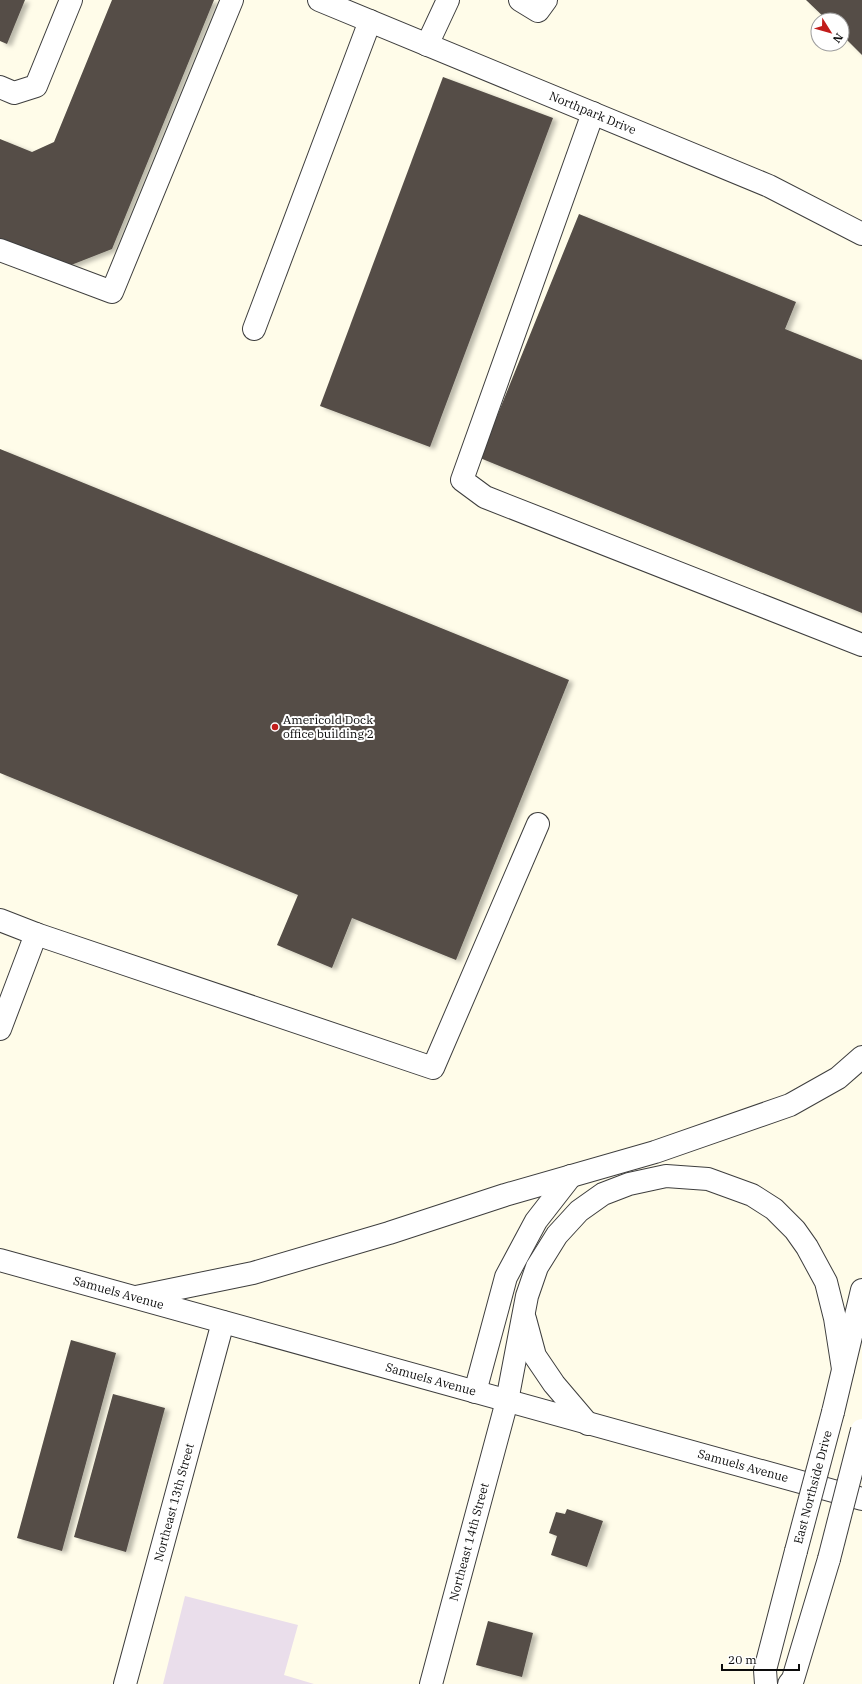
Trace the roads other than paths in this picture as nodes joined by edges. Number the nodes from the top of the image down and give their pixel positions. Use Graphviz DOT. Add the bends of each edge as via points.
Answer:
graph roads {
  1 [pos="71,0"];
  2 [pos="232,0"];
  3 [pos="319,0"];
  4 [pos="448,0"];
  5 [pos="520,0"];
  6 [pos="546,0"];
  7 [pos="370,21"];
  8 [pos="427,45"];
  9 [pos="0,87"];
  10 [pos="593,113"];
  11 [pos="862,234"];
  12 [pos="0,250"];
  13 [pos="254,329"];
  14 [pos="862,645"];
  15 [pos="538,824"];
  16 [pos="0,920"];
  17 [pos="36,934"];
  18 [pos="0,1030"];
  19 [pos="862,1057"];
  20 [pos="571,1176"];
  21 [pos="0,1260"];
  22 [pos="862,1290"];
  23 [pos="133,1297"];
  24 [pos="524,1315"];
  25 [pos="223,1322"];
  26 [pos="843,1369"];
  27 [pos="475,1392"];
  28 [pos="507,1401"];
  29 [pos="588,1424"];
  30 [pos="862,1430"];
  31 [pos="862,1499"];
  32 [pos="126,1684"];
  33 [pos="431,1684"];
  34 [pos="766,1684"];
  35 [pos="789,1684"];
  1 -- 9 [label="street" via="36,86 14,93"];
  2 -- 12 [label="street" via="112,292"];
  3 -- 7 [label="street, Northpark Drive"];
  4 -- 8 [label="street"];
  5 -- 6 [label="street" via="538,10"];
  7 -- 8 [label="street, Northpark Drive"];
  7 -- 13 [label="street"];
  8 -- 10 [label="street, Northpark Drive"];
  10 -- 11 [label="street, Northpark Drive" via="769,186"];
  10 -- 14 [label="street" via="462,480 485,497"];
  15 -- 17 [label="street" via="433,1068"];
  16 -- 17 [label="street"];
  17 -- 18 [label="street"];
  19 -- 20 [label="street" via="838,1078 790,1105 655,1152"];
  20 -- 23 [label="street" via="253,1273"];
  20 -- 27 [label="street" via="536,1221 506,1277"];
  21 -- 23 [label="street, Samuels Avenue"];
  22 -- 26 [label="street, East Northside Drive"];
  23 -- 25 [label="street, Samuels Avenue"];
  24 -- 26 [label="street, Northeast 14th Street" via="527,1296 537,1267 557,1235 579,1211 603,1194 629,1184 666,1176 708,1179 752,1195 774,1209 795,1230 826,1282"];
  24 -- 28 [label="street, Northeast 14th Street"];
  24 -- 29 [label="street" via="535,1356 554,1384"];
  25 -- 27 [label="street, Samuels Avenue"];
  25 -- 32 [label="street, Northeast 13th Street"];
  26 -- 34 [label="street, East Northside Drive, bridge" via="765,1670"];
  27 -- 28 [label="street, Samuels Avenue"];
  28 -- 29 [label="street, Samuels Avenue"];
  28 -- 33 [label="street, Northeast 14th Street"];
  29 -- 31 [label="street, Samuels Avenue"];
  30 -- 35 [label="street, bridge" via="829,1559 793,1679"];
}
